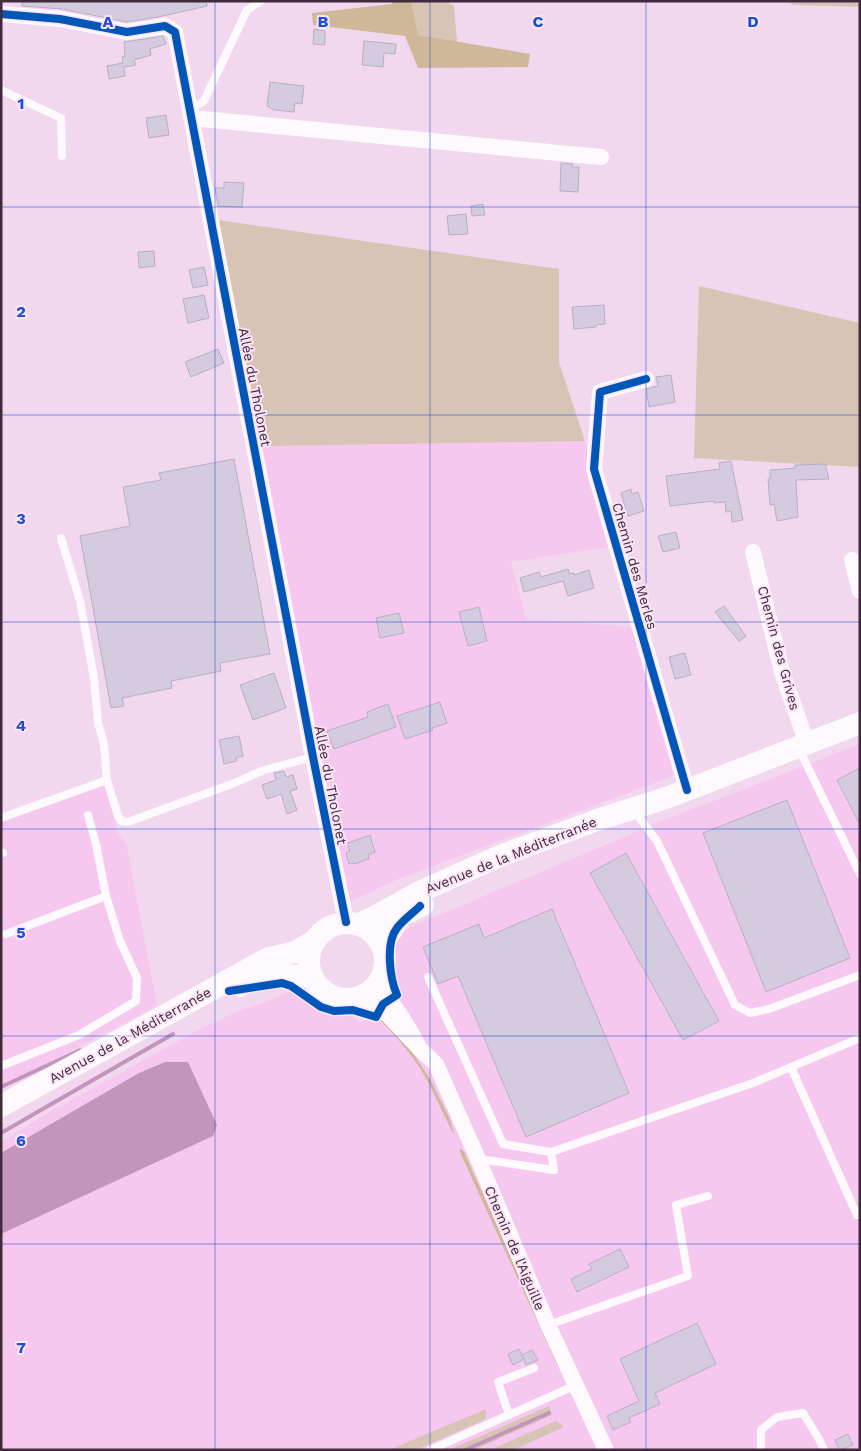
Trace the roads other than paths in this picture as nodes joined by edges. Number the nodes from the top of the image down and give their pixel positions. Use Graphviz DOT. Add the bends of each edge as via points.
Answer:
graph roads {
  1 [pos="261,1"];
  2 [pos="1,14"];
  3 [pos="1,90"];
  4 [pos="191,114"];
  5 [pos="62,156"];
  6 [pos="602,157"];
  7 [pos="646,379"];
  8 [pos="61,538"];
  9 [pos="753,552"];
  10 [pos="852,560"];
  11 [pos="860,591"];
  12 [pos="860,723"];
  13 [pos="860,731"];
  14 [pos="803,746"];
  15 [pos="313,757"];
  16 [pos="106,780"];
  17 [pos="678,794"];
  18 [pos="636,813"];
  19 [pos="88,815"];
  20 [pos="1,818"];
  21 [pos="860,874"];
  22 [pos="106,896"];
  23 [pos="352,923"];
  24 [pos="6,934"];
  25 [pos="314,941"];
  26 [pos="382,945"];
  27 [pos="860,975"];
  28 [pos="428,977"];
  29 [pos="313,978"];
  30 [pos="377,985"];
  31 [pos="356,998"];
  32 [pos="860,1038"];
  33 [pos="420,1049"];
  34 [pos="1,1066"];
  35 [pos="791,1067"];
  36 [pos="1,1106"];
  37 [pos="1,1119"];
  38 [pos="550,1152"];
  39 [pos="478,1159"];
  40 [pos="708,1196"];
  41 [pos="857,1215"];
  42 [pos="548,1325"];
  43 [pos="534,1368"];
  44 [pos="576,1385"];
  45 [pos="509,1415"];
  46 [pos="430,1450"];
  47 [pos="606,1450"];
  48 [pos="761,1450"];
  49 [pos="824,1450"];
  1 -- 4 [label="lane" via="247,10 204,101"];
  2 -- 4 [label="street, Allée du Tholonet" via="60,19 127,32 165,26 175,32"];
  3 -- 5 [label="lane" via="61,118"];
  4 -- 6 [label="street"];
  4 -- 15 [label="street, Allée du Tholonet"];
  7 -- 17 [label="street, Chemin des Merles" via="600,392 594,469"];
  8 -- 16 [label="lane" via="80,601 104,744"];
  9 -- 14 [label="street, Chemin des Grives"];
  10 -- 11 [label="street"];
  12 -- 14 [label="main road, Avenue de la Méditerranée"];
  13 -- 14 [label="main road, Avenue de la Méditerranée"];
  14 -- 17 [label="main road, Avenue de la Méditerranée"];
  14 -- 21 [label="lane"];
  15 -- 16 [label="lane" via="264,770 128,822 121,821 118,816"];
  15 -- 23 [label="street, Allée du Tholonet"];
  16 -- 20 [label="lane"];
  17 -- 18 [label="main road, Avenue de la Méditerranée"];
  17 -- 23 [label="main road, Avenue de la Méditerranée" via="500,856 419,892 374,917"];
  18 -- 26 [label="main road, Avenue de la Méditerranée" via="565,847 414,909 401,916"];
  18 -- 27 [label="lane" via="657,841 735,1005 750,1013"];
  19 -- 22 [label="lane"];
  22 -- 24 [label="lane"];
  22 -- 34 [label="lane" via="120,941 137,978 136,1001 79,1035"];
  23 -- 25 [label="main road" via="333,925"];
  23 -- 26 [label="main road" via="370,929"];
  25 -- 29 [label="main road" via="309,953"];
  25 -- 36 [label="main road, Avenue de la Méditerranée" via="295,952 267,959"];
  26 -- 30 [label="main road" via="386,962 384,974"];
  28 -- 38 [label="lane" via="503,1144"];
  29 -- 31 [label="main road" via="320,989 331,996"];
  29 -- 37 [label="main road, Avenue de la Méditerranée" via="288,974 249,981"];
  30 -- 31 [label="main road"];
  30 -- 33 [label="street, Chemin de l'Aiguille" via="388,996"];
  31 -- 33 [label="street, Chemin de l'Aiguille" via="388,1016"];
  32 -- 35 [label="lane"];
  33 -- 39 [label="street, Chemin de l'Aiguille" via="436,1064"];
  35 -- 38 [label="lane"];
  35 -- 41 [label="lane"];
  38 -- 39 [label="lane" via="554,1170"];
  39 -- 42 [label="street, Chemin de l'Aiguille"];
  40 -- 42 [label="lane" via="676,1205 688,1276"];
  42 -- 44 [label="street, Chemin de l'Aiguille"];
  43 -- 45 [label="lane" via="498,1382"];
  44 -- 45 [label="lane"];
  44 -- 47 [label="street, Chemin de l'Aiguille"];
  45 -- 46 [label="lane"];
  48 -- 49 [label="lane" via="761,1430 777,1417 803,1413"];
}
